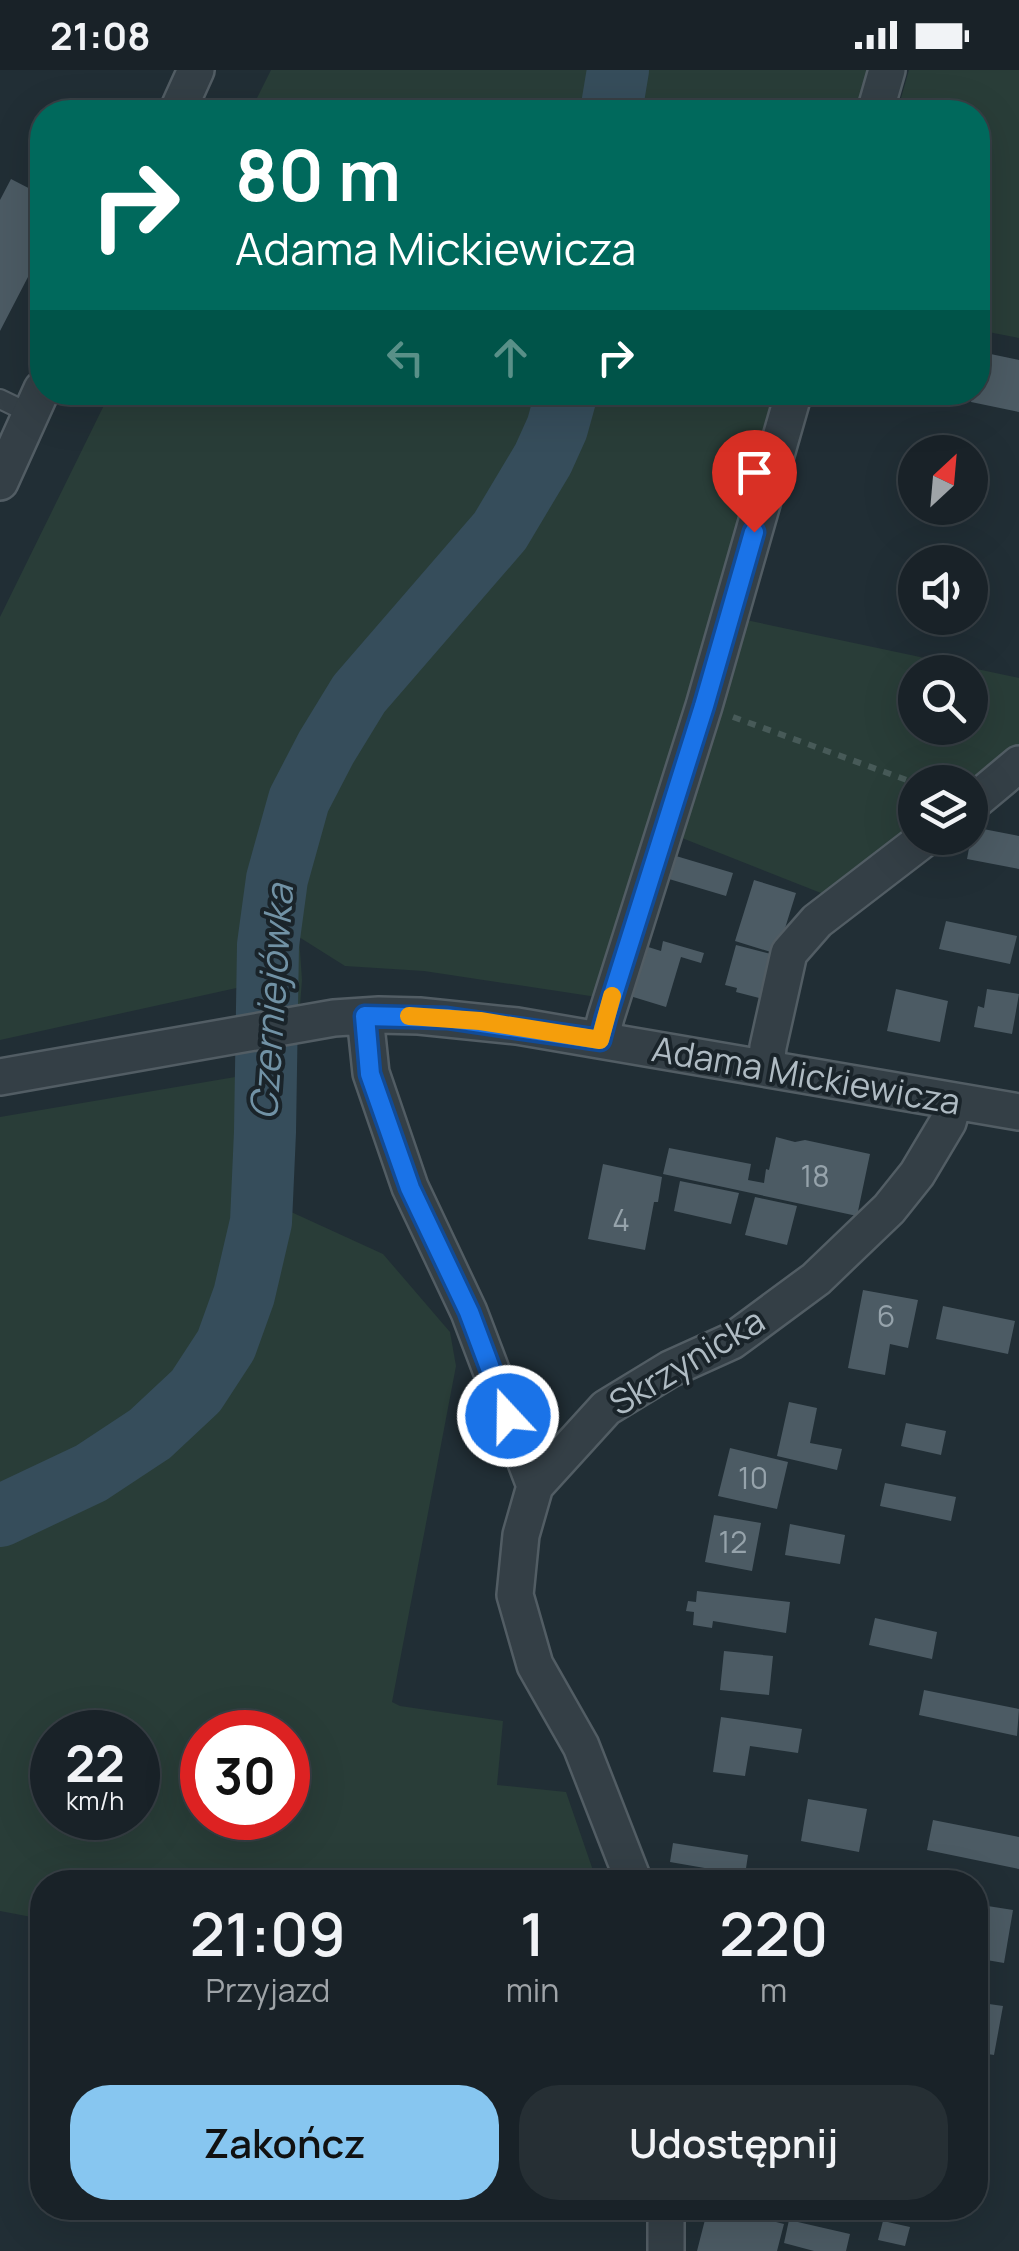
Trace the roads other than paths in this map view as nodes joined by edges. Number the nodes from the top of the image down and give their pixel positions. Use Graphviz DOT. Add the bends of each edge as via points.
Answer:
graph roads {
  1 [pos="196,70"];
  2 [pos="887,70"];
  3 [pos="182,100"];
  4 [pos="878,100"];
  5 [pos="24,401"];
  6 [pos="790,405"];
  7 [pos="0,482"];
  8 [pos="1019,764"];
  9 [pos="988,790"];
  10 [pos="903,855"];
  11 [pos="365,1016"];
  12 [pos="600,1040"];
  13 [pos="766,1068"];
  14 [pos="0,1077"];
  15 [pos="954,1101"];
  16 [pos="1019,1112"];
  17 [pos="535,1486"];
  18 [pos="629,1870"];
  19 [pos="666,2220"];
  20 [pos="666,2251"];
  1 -- 3 [label="street"];
  2 -- 4 [label="street"];
  5 -- 7 [label="street"];
  6 -- 12 [label="street"];
  8 -- 9 [label="street"];
  10 -- 13 [label="street" via="817,921 790,953"];
  11 -- 12 [label="street, Adama Mickiewicza" via="447,1018"];
  11 -- 14 [label="street, Adama Mickiewicza"];
  11 -- 17 [label="street" via="370,1074 410,1188 469,1312"];
  12 -- 13 [label="street, Adama Mickiewicza"];
  13 -- 15 [label="street, Adama Mickiewicza"];
  15 -- 16 [label="street, Adama Mickiewicza"];
  15 -- 17 [label="street, Skrzynicka" via="917,1174 816,1279 732,1342 606,1408"];
  17 -- 18 [label="street, Skrzynicka" via="515,1595 535,1665 581,1746"];
  19 -- 20 [label="street"];
}
